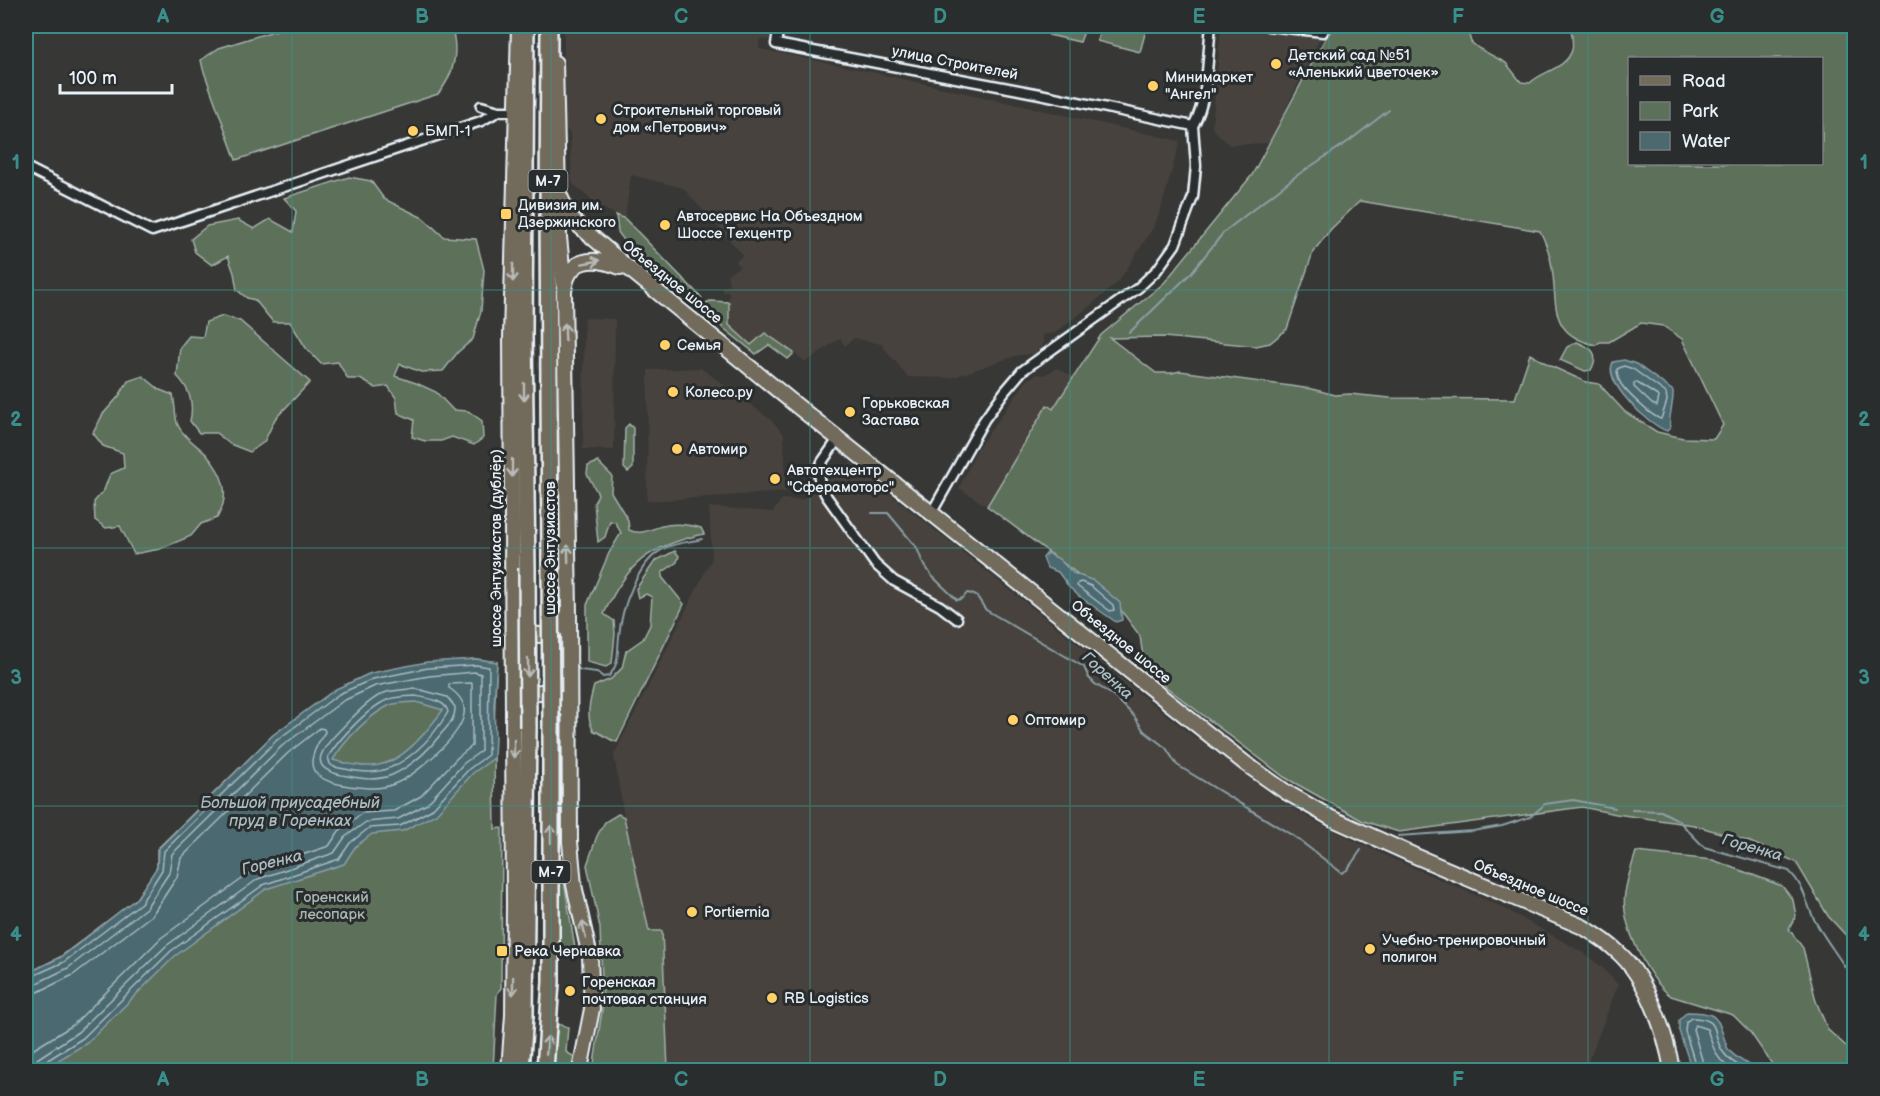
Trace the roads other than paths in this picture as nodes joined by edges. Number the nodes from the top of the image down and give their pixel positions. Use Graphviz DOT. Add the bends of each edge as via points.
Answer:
graph roads {
  1 [pos="519,26"];
  2 [pos="526,26"];
  3 [pos="550,26"];
  4 [pos="779,26"];
  5 [pos="1211,26"];
  6 [pos="1268,26"];
  7 [pos="1326,26"];
  8 [pos="481,106"];
  9 [pos="500,111"];
  10 [pos="516,111"];
  11 [pos="1193,126"];
  12 [pos="26,167"];
  13 [pos="558,192"];
  14 [pos="633,272"];
  15 [pos="564,292"];
  16 [pos="838,439"];
  17 [pos="932,512"];
  18 [pos="569,612"];
  19 [pos="513,615"];
  20 [pos="957,620"];
  21 [pos="513,715"];
  22 [pos="570,715"];
  23 [pos="509,1071"];
  24 [pos="521,1071"];
  25 [pos="545,1071"];
  26 [pos="579,1071"];
  27 [pos="1672,1071"];
  1 -- 10 [label="main road, шоссе Энтузиастов (дублёр)"];
  2 -- 24 [label="highway, шоссе Энтузиастов / М-7, one-way, bridge" via="528,727"];
  3 -- 13 [label="main road" via="556,84"];
  25 -- 3 [label="highway, шоссе Энтузиастов / М-7, one-way, bridge" via="551,982"];
  4 -- 11 [label="street, улица Строителей" via="776,44"];
  5 -- 11 [label="street" via="1204,89"];
  6 -- 7 [label="street" via="1323,32"];
  8 -- 9 [label="street"];
  9 -- 10 [label="street"];
  9 -- 12 [label="street" via="481,121 152,231"];
  10 -- 19 [label="main road, шоссе Энтузиастов (дублёр), one-way" via="511,337"];
  11 -- 17 [label="street" via="1196,166 1192,197 1175,245 1138,288 1022,371 984,420"];
  13 -- 14 [label="main road, Объездное шоссе" via="570,218"];
  13 -- 15 [label="main road"];
  15 -- 14 [label="main road, one-way" via="573,270 588,261 605,261"];
  14 -- 16 [label="main road, Объездное шоссе"];
  18 -- 15 [label="main road, one-way"];
  16 -- 17 [label="main road, Объездное шоссе"];
  16 -- 20 [label="street" via="818,472 827,497 875,564"];
  17 -- 27 [label="main road, Объездное шоссе" via="1286,792 1331,818 1603,939 1623,957 1644,987 1658,1019"];
  18 -- 19 [label="main road" via="559,629 541,636 523,630"];
  18 -- 22 [label="main road"];
  19 -- 21 [label="main road, шоссе Энтузиастов (дублёр)"];
  21 -- 22 [label="main road" via="524,698 542,692 559,698"];
  21 -- 23 [label="main road, шоссе Энтузиастов (дублёр), one-way"];
  26 -- 22 [label="main road, one-way" via="592,1009 590,957 571,863"];
}
